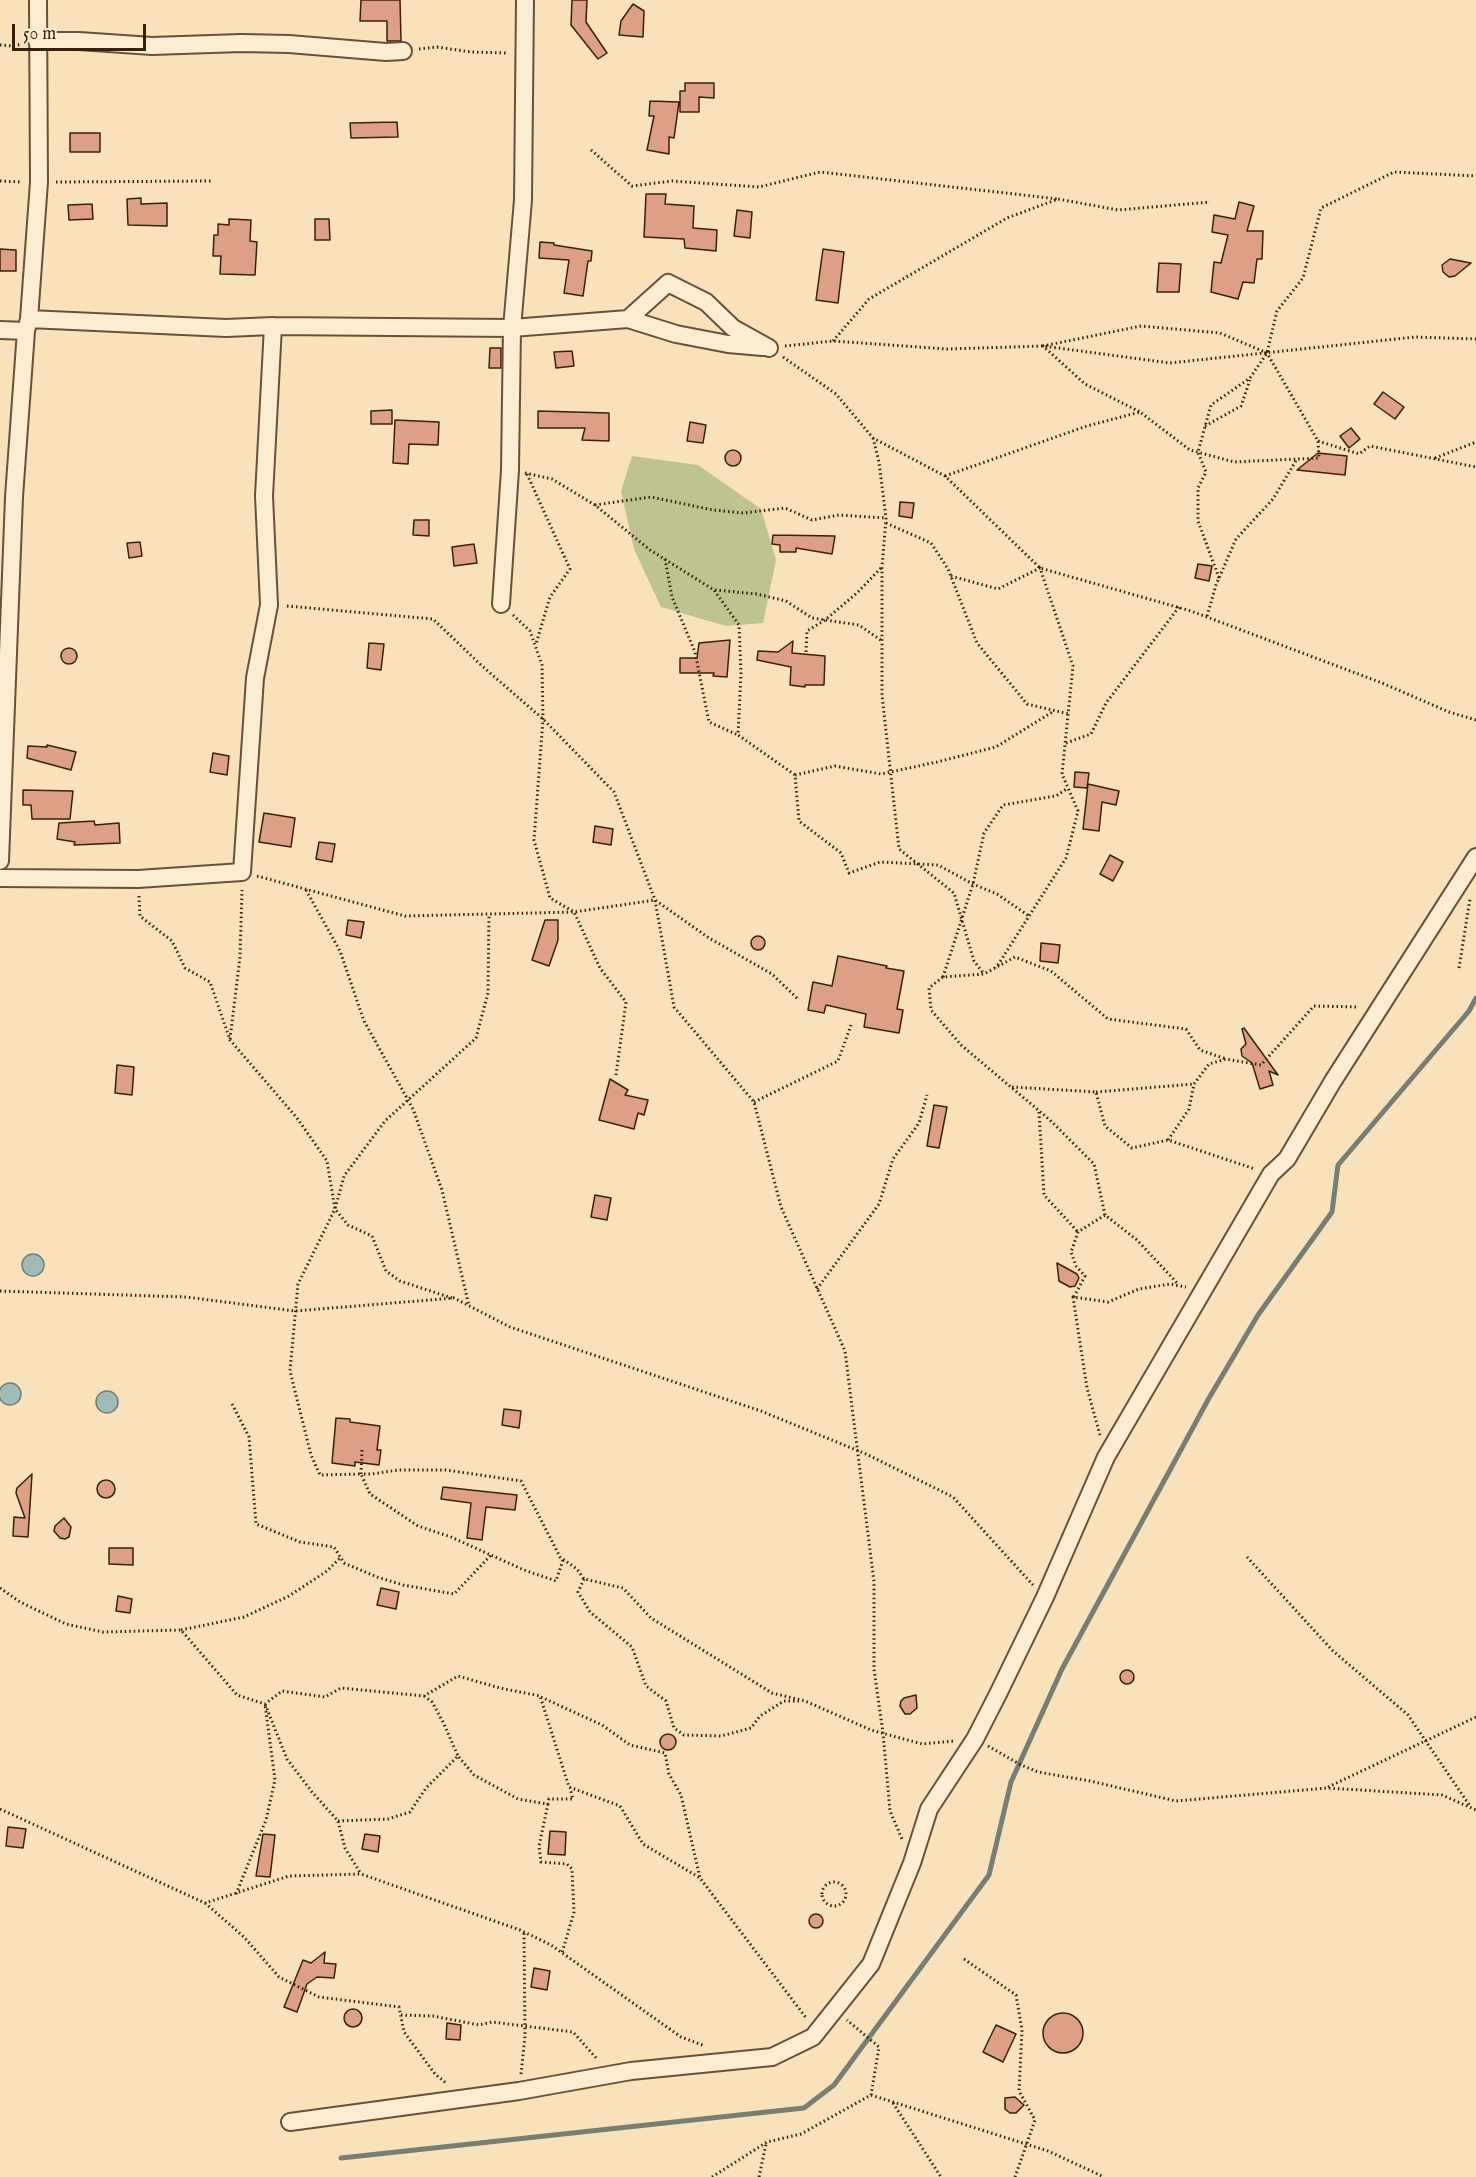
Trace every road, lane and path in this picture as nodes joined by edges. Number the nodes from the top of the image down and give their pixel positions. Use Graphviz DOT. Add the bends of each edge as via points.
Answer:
graph roads {
  1 [pos="38,0"];
  2 [pos="525,0"];
  3 [pos="37,41"];
  4 [pos="403,51"];
  5 [pos="524,54"];
  6 [pos="591,150"];
  7 [pos="1476,176"];
  8 [pos="0,181"];
  9 [pos="212,181"];
  10 [pos="39,182"];
  11 [pos="1058,199"];
  12 [pos="1210,202"];
  13 [pos="628,319"];
  14 [pos="27,325"];
  15 [pos="273,326"];
  16 [pos="512,328"];
  17 [pos="0,330"];
  18 [pos="1476,339"];
  19 [pos="832,341"];
  20 [pos="1043,346"];
  21 [pos="770,348"];
  22 [pos="1267,353"];
  23 [pos="1250,378"];
  24 [pos="1140,412"];
  25 [pos="1205,426"];
  26 [pos="873,438"];
  27 [pos="1318,441"];
  28 [pos="1476,442"];
  29 [pos="1198,453"];
  30 [pos="1298,459"];
  31 [pos="1434,459"];
  32 [pos="1476,466"];
  33 [pos="510,470"];
  34 [pos="528,474"];
  35 [pos="945,476"];
  36 [pos="595,505"];
  37 [pos="886,518"];
  38 [pos="886,523"];
  39 [pos="665,559"];
  40 [pos="882,567"];
  41 [pos="1040,568"];
  42 [pos="951,576"];
  43 [pos="1219,578"];
  44 [pos="714,590"];
  45 [pos="501,604"];
  46 [pos="269,605"];
  47 [pos="1179,608"];
  48 [pos="1207,616"];
  49 [pos="825,620"];
  50 [pos="882,641"];
  51 [pos="535,646"];
  52 [pos="806,652"];
  53 [pos="1055,711"];
  54 [pos="1068,714"];
  55 [pos="543,719"];
  56 [pos="1476,720"];
  57 [pos="738,735"];
  58 [pos="1065,743"];
  59 [pos="891,772"];
  60 [pos="795,775"];
  61 [pos="1068,788"];
  62 [pos="1476,857"];
  63 [pos="0,861"];
  64 [pos="917,864"];
  65 [pos="242,872"];
  66 [pos="0,878"];
  67 [pos="138,879"];
  68 [pos="973,884"];
  69 [pos="306,890"];
  70 [pos="1470,897"];
  71 [pos="655,900"];
  72 [pos="574,912"];
  73 [pos="489,915"];
  74 [pos="1029,916"];
  75 [pos="961,918"];
  76 [pos="995,968"];
  77 [pos="1459,968"];
  78 [pos="984,974"];
  79 [pos="943,977"];
  80 [pos="799,1000"];
  81 [pos="1379,1008"];
  82 [pos="851,1025"];
  83 [pos="230,1040"];
  84 [pos="1226,1059"];
  85 [pos="616,1075"];
  86 [pos="1194,1084"];
  87 [pos="1011,1087"];
  88 [pos="1096,1092"];
  89 [pos="927,1095"];
  90 [pos="409,1100"];
  91 [pos="754,1102"];
  92 [pos="1039,1110"];
  93 [pos="1168,1140"];
  94 [pos="1271,1174"];
  95 [pos="335,1209"];
  96 [pos="1105,1215"];
  97 [pos="1078,1232"];
  98 [pos="1179,1286"];
  99 [pos="817,1289"];
  100 [pos="0,1291"];
  101 [pos="1202,1291"];
  102 [pos="1073,1297"];
  103 [pos="454,1298"];
  104 [pos="469,1306"];
  105 [pos="295,1311"];
  106 [pos="232,1404"];
  107 [pos="362,1450"];
  108 [pos="857,1450"];
  109 [pos="1106,1457"];
  110 [pos="361,1474"];
  111 [pos="492,1554"];
  112 [pos="341,1557"];
  113 [pos="1247,1557"];
  114 [pos="563,1560"];
  115 [pos="584,1579"];
  116 [pos="0,1588"];
  117 [pos="1045,1597"];
  118 [pos="181,1630"];
  119 [pos="424,1696"];
  120 [pos="540,1696"];
  121 [pos="805,1701"];
  122 [pos="265,1704"];
  123 [pos="1476,1717"];
  124 [pos="883,1733"];
  125 [pos="975,1739"];
  126 [pos="1425,1741"];
  127 [pos="458,1756"];
  128 [pos="569,1787"];
  129 [pos="1327,1788"];
  130 [pos="548,1804"];
  131 [pos="1471,1808"];
  132 [pos="0,1809"];
  133 [pos="1476,1810"];
  134 [pos="338,1821"];
  135 [pos="912,1863"];
  136 [pos="361,1874"];
  137 [pos="700,1878"];
  138 [pos="840,1884"];
  139 [pos="236,1894"];
  140 [pos="205,1903"];
  141 [pos="524,1932"];
  142 [pos="562,1953"];
  143 [pos="964,1959"];
  144 [pos="400,2015"];
  145 [pos="525,2026"];
  146 [pos="856,2028"];
  147 [pos="817,2032"];
  148 [pos="714,2049"];
  149 [pos="605,2062"];
  150 [pos="519,2091"];
  151 [pos="871,2096"];
  152 [pos="465,2098"];
  153 [pos="892,2102"];
  154 [pos="290,2122"];
  155 [pos="767,2142"];
  156 [pos="1027,2144"];
  157 [pos="712,2177"];
  158 [pos="759,2177"];
  159 [pos="941,2177"];
  160 [pos="1015,2177"];
  161 [pos="1104,2177"];
  1 -- 3 [label="street"];
  2 -- 5 [label="street"];
  3 -- 4 [label="street" via="152,46 289,44"];
  3 -- 10 [label="street"];
  4 -- 5 [label="path" via="436,47"];
  5 -- 16 [label="street" via="523,200"];
  6 -- 11 [label="path" via="632,186 672,181 759,187 820,172"];
  7 -- 22 [label="path" via="1394,172 1321,208 1304,278 1277,311"];
  8 -- 10 [label="path"];
  9 -- 10 [label="path"];
  10 -- 14 [label="street"];
  11 -- 12 [label="path" via="1118,210"];
  11 -- 19 [label="path" via="1007,218 869,299"];
  13 -- 16 [label="street"];
  13 -- 21 [label="street" via="676,334"];
  13 -- 21 [label="street" via="668,283 706,302 733,328"];
  14 -- 15 [label="street"];
  14 -- 17 [label="street"];
  14 -- 63 [label="street" via="14,497"];
  15 -- 16 [label="street"];
  15 -- 46 [label="street" via="264,496"];
  16 -- 33 [label="street"];
  18 -- 22 [label="path" via="1415,337"];
  19 -- 20 [label="path" via="947,350"];
  19 -- 21 [label="path"];
  20 -- 22 [label="path" via="1170,363"];
  20 -- 22 [label="path" via="1141,326 1220,333"];
  20 -- 24 [label="path" via="1085,384"];
  21 -- 26 [label="path" via="836,394"];
  22 -- 23 [label="path"];
  22 -- 27 [label="path"];
  23 -- 25 [label="path" via="1211,405"];
  23 -- 25 [label="path" via="1241,406"];
  24 -- 29 [label="path"];
  24 -- 35 [label="path"];
  25 -- 29 [label="path"];
  26 -- 35 [label="path"];
  26 -- 37 [label="path"];
  27 -- 30 [label="path" via="1319,458"];
  27 -- 31 [label="path" via="1359,454 1370,446"];
  28 -- 31 [label="path"];
  29 -- 30 [label="path" via="1234,462"];
  29 -- 43 [label="path" via="1206,472 1198,488 1198,521"];
  30 -- 43 [label="path" via="1273,499 1236,539"];
  31 -- 32 [label="path"];
  33 -- 34 [label="path"];
  33 -- 45 [label="street"];
  34 -- 36 [label="path" via="552,479"];
  34 -- 51 [label="path" via="570,569 550,597"];
  35 -- 41 [label="path"];
  36 -- 37 [label="path" via="651,497 743,513 785,508 812,520 839,515"];
  36 -- 39 [label="path"];
  37 -- 38 [label="path"];
  38 -- 40 [label="path"];
  38 -- 42 [label="path" via="931,543"];
  39 -- 44 [label="path"];
  39 -- 57 [label="path" via="672,597 695,652 709,722"];
  40 -- 49 [label="path"];
  40 -- 50 [label="path"];
  41 -- 42 [label="path" via="998,589"];
  41 -- 47 [label="path"];
  41 -- 54 [label="path" via="1073,666"];
  42 -- 53 [label="path" via="977,643 1027,704"];
  43 -- 48 [label="path"];
  44 -- 49 [label="path" via="786,601 812,618"];
  44 -- 57 [label="path" via="739,625"];
  45 -- 51 [label="path" via="530,632"];
  46 -- 55 [label="path" via="433,619"];
  46 -- 65 [label="street" via="255,678"];
  47 -- 48 [label="path"];
  47 -- 58 [label="path" via="1106,703 1091,734"];
  48 -- 56 [label="path"];
  49 -- 50 [label="path" via="859,625"];
  49 -- 52 [label="path" via="807,631"];
  50 -- 59 [label="path" via="882,694"];
  51 -- 55 [label="path" via="542,665"];
  53 -- 54 [label="path"];
  53 -- 59 [label="path" via="996,747"];
  54 -- 58 [label="path"];
  55 -- 71 [label="path" via="614,792"];
  55 -- 72 [label="path" via="534,840 550,898"];
  57 -- 60 [label="path"];
  58 -- 61 [label="path" via="1062,774"];
  59 -- 60 [label="path" via="881,774 835,765"];
  59 -- 64 [label="path" via="899,849"];
  60 -- 64 [label="path" via="799,821 841,853 849,873 880,862"];
  61 -- 68 [label="path" via="1056,796 1003,805 984,833"];
  61 -- 74 [label="path" via="1078,811 1066,858"];
  62 -- 81 [label="street"];
  64 -- 68 [label="path" via="938,865"];
  64 -- 75 [label="path" via="954,893"];
  65 -- 67 [label="street"];
  65 -- 69 [label="path"];
  65 -- 83 [label="path" via="240,957"];
  66 -- 67 [label="street"];
  67 -- 83 [label="path" via="140,916 172,940 185,968 210,982"];
  68 -- 74 [label="path" via="997,894"];
  68 -- 75 [label="path"];
  69 -- 73 [label="path" via="405,916"];
  69 -- 90 [label="path" via="340,951 363,1021"];
  70 -- 77 [label="path"];
  71 -- 72 [label="path"];
  71 -- 80 [label="path" via="709,938 772,974"];
  71 -- 91 [label="path" via="674,1007"];
  72 -- 73 [label="path"];
  72 -- 85 [label="path" via="600,968 626,1002"];
  73 -- 90 [label="path" via="488,993 476,1038"];
  74 -- 76 [label="path"];
  75 -- 78 [label="path" via="974,960"];
  75 -- 79 [label="path"];
  76 -- 78 [label="path"];
  76 -- 84 [label="path" via="1015,957 1051,971 1108,1019 1186,1029 1200,1050"];
  78 -- 79 [label="path"];
  79 -- 87 [label="path" via="928,988 931,1010 961,1045"];
  81 -- 84 [label="path" via="1314,1006 1261,1065"];
  81 -- 94 [label="street" via="1287,1159"];
  82 -- 91 [label="path" via="838,1061"];
  83 -- 95 [label="path" via="297,1118 327,1161"];
  84 -- 86 [label="path" via="1209,1064"];
  86 -- 88 [label="path"];
  86 -- 93 [label="path" via="1189,1109"];
  87 -- 88 [label="path"];
  87 -- 92 [label="path"];
  88 -- 93 [label="path" via="1105,1126 1132,1148"];
  89 -- 99 [label="path" via="918,1123 893,1159 879,1204"];
  90 -- 95 [label="path" via="385,1121 344,1176"];
  90 -- 104 [label="path" via="442,1190"];
  91 -- 99 [label="path" via="782,1207"];
  92 -- 96 [label="path" via="1094,1164"];
  92 -- 97 [label="path" via="1044,1195"];
  93 -- 94 [label="path"];
  94 -- 101 [label="street"];
  95 -- 103 [label="path" via="348,1225 372,1236 386,1271 400,1281"];
  95 -- 105 [label="path" via="298,1284"];
  96 -- 97 [label="path"];
  96 -- 98 [label="path" via="1137,1240"];
  97 -- 102 [label="path" via="1071,1252 1085,1276"];
  98 -- 101 [label="path"];
  98 -- 102 [label="path" via="1139,1289 1108,1302"];
  99 -- 108 [label="path" via="845,1351"];
  100 -- 105 [label="path" via="186,1297"];
  101 -- 109 [label="street"];
  102 -- 109 [label="path" via="1087,1388"];
  103 -- 104 [label="path"];
  103 -- 105 [label="path"];
  104 -- 108 [label="path" via="510,1327 761,1411"];
  105 -- 110 [label="path" via="290,1371 311,1455 320,1475"];
  106 -- 112 [label="path" via="249,1437 256,1524 300,1542 334,1547"];
  107 -- 110 [label="path"];
  108 -- 117 [label="path" via="953,1497"];
  108 -- 124 [label="path" via="874,1582 874,1669"];
  109 -- 117 [label="street"];
  110 -- 111 [label="path" via="370,1494 418,1526"];
  110 -- 114 [label="path" via="446,1470 521,1481"];
  111 -- 112 [label="path" via="454,1594 377,1577 344,1563"];
  111 -- 114 [label="path" via="556,1581"];
  112 -- 118 [label="path" via="289,1596 244,1617"];
  113 -- 126 [label="path" via="1333,1652 1408,1715"];
  114 -- 115 [label="path"];
  115 -- 121 [label="path" via="623,1588 651,1618 772,1693"];
  115 -- 121 [label="path" via="578,1592 590,1612 632,1647 646,1686 666,1701 674,1728 684,1735 721,1736 751,1728 760,1716 783,1701"];
  116 -- 118 [label="path" via="66,1624 103,1632"];
  117 -- 125 [label="street"];
  118 -- 122 [label="path" via="237,1695"];
  119 -- 120 [label="path" via="458,1676"];
  119 -- 122 [label="path" via="341,1688 325,1697 282,1691"];
  119 -- 127 [label="path" via="432,1702"];
  120 -- 128 [label="path"];
  120 -- 137 [label="path" via="602,1725 630,1745 665,1753 669,1774 681,1795"];
  121 -- 124 [label="path"];
  122 -- 134 [label="path" via="287,1759"];
  122 -- 139 [label="path" via="275,1780 266,1820"];
  123 -- 126 [label="path"];
  124 -- 125 [label="path" via="922,1744"];
  124 -- 135 [label="path" via="890,1811"];
  125 -- 129 [label="path" via="1038,1772 1176,1802"];
  125 -- 135 [label="street" via="929,1809"];
  126 -- 129 [label="path"];
  126 -- 131 [label="path"];
  127 -- 130 [label="path" via="474,1775 500,1790 518,1799"];
  127 -- 134 [label="path" via="426,1788 410,1812 388,1819"];
  128 -- 130 [label="path" via="573,1799 549,1799"];
  128 -- 137 [label="path" via="620,1806 643,1844"];
  129 -- 131 [label="path" via="1442,1795"];
  130 -- 142 [label="path" via="539,1846 541,1862 567,1864 572,1869 574,1912"];
  131 -- 133 [label="path"];
  132 -- 140 [label="path"];
  134 -- 136 [label="path" via="345,1848"];
  135 -- 147 [label="street" via="870,1964"];
  136 -- 139 [label="path" via="289,1876"];
  136 -- 141 [label="path"];
  137 -- 147 [label="path"];
  138 -- 138 [label="path" via="846,1895 842,1902 834,1906 826,1903 822,1896 824,1887"];
  139 -- 140 [label="path"];
  140 -- 144 [label="path" via="244,1937 279,1977 319,1997 399,2007"];
  141 -- 142 [label="path"];
  141 -- 145 [label="path"];
  142 -- 148 [label="path" via="681,2037"];
  143 -- 156 [label="path" via="1016,1995 1022,2030 1019,2091 1035,2120"];
  144 -- 145 [label="path" via="433,2016 479,2025 492,2022"];
  144 -- 152 [label="path" via="404,2032 435,2074"];
  145 -- 149 [label="path" via="573,2032 596,2059"];
  145 -- 150 [label="path"];
  146 -- 151 [label="path" via="879,2048"];
  147 -- 150 [label="street" via="772,2057 631,2071"];
  150 -- 152 [label="street"];
  151 -- 153 [label="path"];
  151 -- 155 [label="path" via="801,2134"];
  152 -- 154 [label="street"];
  153 -- 156 [label="path"];
  153 -- 159 [label="path"];
  155 -- 157 [label="path"];
  155 -- 158 [label="path"];
  156 -- 160 [label="path"];
  156 -- 161 [label="path"];
}
